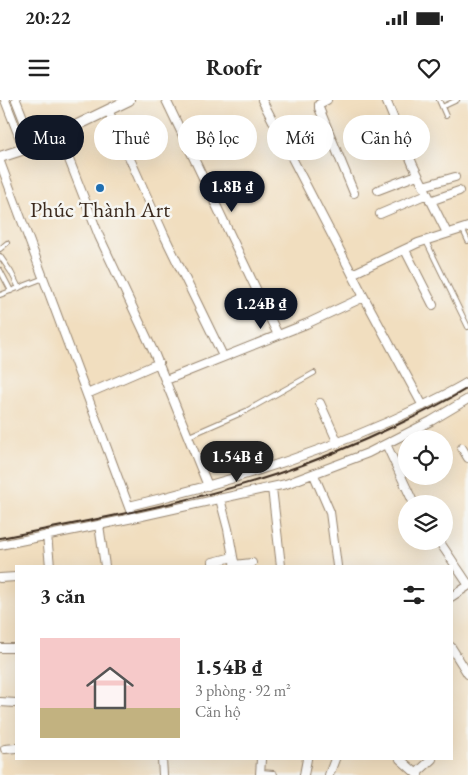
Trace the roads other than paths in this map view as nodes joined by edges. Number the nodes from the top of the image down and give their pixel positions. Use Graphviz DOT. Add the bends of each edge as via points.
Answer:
graph roads {
  1 [pos="5,100"];
  2 [pos="16,100"];
  3 [pos="129,100"];
  4 [pos="166,100"];
  5 [pos="262,100"];
  6 [pos="327,100"];
  7 [pos="386,100"];
  8 [pos="439,100"];
  9 [pos="457,100"];
  10 [pos="442,107"];
  11 [pos="108,110"];
  12 [pos="20,115"];
  13 [pos="446,116"];
  14 [pos="15,120"];
  15 [pos="84,122"];
  16 [pos="15,152"];
  17 [pos="0,157"];
  18 [pos="69,160"];
  19 [pos="0,162"];
  20 [pos="417,175"];
  21 [pos="455,177"];
  22 [pos="378,190"];
  23 [pos="459,191"];
  24 [pos="354,192"];
  25 [pos="427,194"];
  26 [pos="380,214"];
  27 [pos="465,228"];
  28 [pos="447,233"];
  29 [pos="426,240"];
  30 [pos="468,241"];
  31 [pos="7,243"];
  32 [pos="0,249"];
  33 [pos="405,250"];
  34 [pos="0,256"];
  35 [pos="0,270"];
  36 [pos="352,274"];
  37 [pos="44,278"];
  38 [pos="19,288"];
  39 [pos="10,291"];
  40 [pos="1,294"];
  41 [pos="364,297"];
  42 [pos="433,305"];
  43 [pos="468,327"];
  44 [pos="278,335"];
  45 [pos="224,356"];
  46 [pos="159,363"];
  47 [pos="314,374"];
  48 [pos="166,380"];
  49 [pos="468,382"];
  50 [pos="87,394"];
  51 [pos="468,399"];
  52 [pos="320,403"];
  53 [pos="423,406"];
  54 [pos="189,436"];
  55 [pos="338,442"];
  56 [pos="386,444"];
  57 [pos="462,448"];
  58 [pos="468,458"];
  59 [pos="314,474"];
  60 [pos="208,486"];
  61 [pos="272,488"];
  62 [pos="410,495"];
  63 [pos="220,499"];
  64 [pos="129,506"];
  65 [pos="133,518"];
  66 [pos="99,525"];
  67 [pos="48,535"];
  68 [pos="0,545"];
  69 [pos="445,550"];
  70 [pos="213,562"];
  71 [pos="234,563"];
  72 [pos="252,563"];
  73 [pos="50,565"];
  74 [pos="106,565"];
  75 [pos="281,565"];
  76 [pos="337,565"];
  77 [pos="15,577"];
  78 [pos="0,578"];
  79 [pos="468,585"];
  80 [pos="453,596"];
  81 [pos="0,648"];
  82 [pos="15,648"];
  83 [pos="453,649"];
  84 [pos="465,661"];
  85 [pos="468,674"];
  86 [pos="0,702"];
  87 [pos="15,703"];
  88 [pos="5,748"];
  89 [pos="15,748"];
  90 [pos="162,760"];
  91 [pos="261,760"];
  92 [pos="307,760"];
  93 [pos="335,760"];
  94 [pos="401,760"];
  95 [pos="431,760"];
  96 [pos="260,774"];
  97 [pos="417,774"];
  98 [pos="162,775"];
  99 [pos="273,775"];
  100 [pos="304,775"];
  101 [pos="329,775"];
  1 -- 14 [label="street"];
  2 -- 12 [label="street"];
  3 -- 11 [label="street"];
  4 -- 44 [label="street"];
  5 -- 36 [label="street"];
  6 -- 24 [label="street" via="319,104 319,108"];
  7 -- 20 [label="street"];
  8 -- 10 [label="lane"];
  9 -- 10 [label="lane"];
  10 -- 13 [label="lane"];
  11 -- 15 [label="street"];
  11 -- 45 [label="street" via="165,237"];
  16 -- 17 [label="street"];
  18 -- 46 [label="street" via="100,240"];
  19 -- 37 [label="street"];
  20 -- 22 [label="street"];
  20 -- 25 [label="street"];
  21 -- 25 [label="street"];
  23 -- 25 [label="street"];
  25 -- 26 [label="street"];
  25 -- 28 [label="street"];
  27 -- 28 [label="street"];
  27 -- 30 [label="lane"];
  28 -- 29 [label="street"];
  29 -- 33 [label="street"];
  29 -- 43 [label="lane"];
  31 -- 32 [label="lane"];
  33 -- 36 [label="street"];
  33 -- 42 [label="street"];
  34 -- 38 [label="lane"];
  35 -- 39 [label="lane"];
  36 -- 41 [label="street"];
  37 -- 38 [label="lane"];
  37 -- 50 [label="street"];
  38 -- 39 [label="lane"];
  39 -- 40 [label="lane"];
  41 -- 44 [label="street"];
  41 -- 53 [label="street"];
  44 -- 45 [label="street"];
  45 -- 48 [label="street"];
  46 -- 48 [label="street"];
  46 -- 50 [label="street"];
  47 -- 54 [label="lane" via="246,412"];
  48 -- 54 [label="street"];
  49 -- 53 [label="street"];
  50 -- 64 [label="street"];
  51 -- 56 [label="street"];
  52 -- 55 [label="street"];
  53 -- 55 [label="street"];
  54 -- 60 [label="street"];
  55 -- 60 [label="street"];
  56 -- 59 [label="street"];
  56 -- 62 [label="street"];
  57 -- 58 [label="street"];
  59 -- 61 [label="street"];
  59 -- 76 [label="street" via="330,512"];
  60 -- 64 [label="street"];
  61 -- 63 [label="street"];
  61 -- 75 [label="street"];
  63 -- 65 [label="street"];
  63 -- 71 [label="street"];
  64 -- 65 [label="street"];
  65 -- 66 [label="street"];
  66 -- 67 [label="street"];
  66 -- 74 [label="street"];
  67 -- 68 [label="street"];
  67 -- 73 [label="street"];
  69 -- 79 [label="street"];
  70 -- 71 [label="street"];
  71 -- 72 [label="street"];
  77 -- 78 [label="street"];
  79 -- 80 [label="street"];
  81 -- 82 [label="street"];
  83 -- 84 [label="street"];
  84 -- 85 [label="street"];
  86 -- 87 [label="street"];
  88 -- 89 [label="street"];
  90 -- 98 [label="street"];
  91 -- 96 [label="street"];
  92 -- 100 [label="street"];
  93 -- 101 [label="street"];
  94 -- 97 [label="street"];
  95 -- 97 [label="street"];
  96 -- 99 [label="street"];
}
